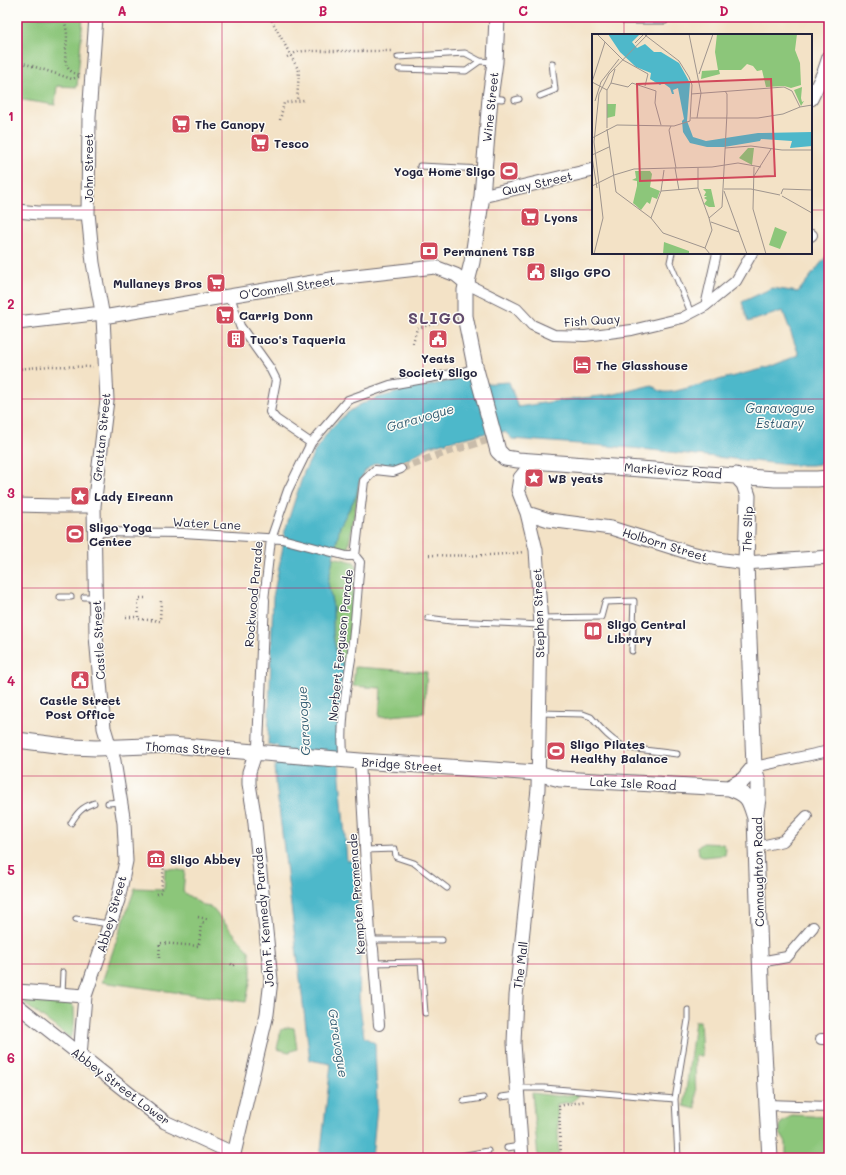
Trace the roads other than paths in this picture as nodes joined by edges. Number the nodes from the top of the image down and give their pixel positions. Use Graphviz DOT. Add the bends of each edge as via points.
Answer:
graph roads {
  1 [pos="96,17"];
  2 [pos="497,17"];
  3 [pos="624,17"];
  4 [pos="665,21"];
  5 [pos="398,54"];
  6 [pos="829,57"];
  7 [pos="480,61"];
  8 [pos="495,62"];
  9 [pos="552,64"];
  10 [pos="399,69"];
  11 [pos="827,73"];
  12 [pos="540,96"];
  13 [pos="812,97"];
  14 [pos="420,166"];
  15 [pos="484,169"];
  16 [pos="592,170"];
  17 [pos="482,196"];
  18 [pos="17,211"];
  19 [pos="88,213"];
  20 [pos="672,254"];
  21 [pos="717,254"];
  22 [pos="751,254"];
  23 [pos="467,284"];
  24 [pos="230,296"];
  25 [pos="705,306"];
  26 [pos="691,313"];
  27 [pos="103,315"];
  28 [pos="17,323"];
  29 [pos="476,370"];
  30 [pos="492,438"];
  31 [pos="311,442"];
  32 [pos="534,461"];
  33 [pos="401,469"];
  34 [pos="736,475"];
  35 [pos="829,478"];
  36 [pos="775,479"];
  37 [pos="748,496"];
  38 [pos="17,505"];
  39 [pos="94,506"];
  40 [pos="527,513"];
  41 [pos="93,532"];
  42 [pos="271,539"];
  43 [pos="351,556"];
  44 [pos="829,557"];
  45 [pos="746,563"];
  46 [pos="60,597"];
  47 [pos="71,597"];
  48 [pos="264,600"];
  49 [pos="428,618"];
  50 [pos="540,622"];
  51 [pos="632,651"];
  52 [pos="539,713"];
  53 [pos="17,740"];
  54 [pos="109,748"];
  55 [pos="829,751"];
  56 [pos="261,752"];
  57 [pos="677,754"];
  58 [pos="342,760"];
  59 [pos="360,761"];
  60 [pos="754,767"];
  61 [pos="537,773"];
  62 [pos="729,788"];
  63 [pos="94,803"];
  64 [pos="807,816"];
  65 [pos="755,818"];
  66 [pos="71,823"];
  67 [pos="756,847"];
  68 [pos="365,850"];
  69 [pos="447,888"];
  70 [pos="76,919"];
  71 [pos="110,924"];
  72 [pos="813,927"];
  73 [pos="371,940"];
  74 [pos="442,940"];
  75 [pos="760,962"];
  76 [pos="374,963"];
  77 [pos="64,972"];
  78 [pos="17,991"];
  79 [pos="62,994"];
  80 [pos="85,996"];
  81 [pos="17,1005"];
  82 [pos="688,1010"];
  83 [pos="425,1012"];
  84 [pos="379,1025"];
  85 [pos="80,1056"];
  86 [pos="518,1091"];
  87 [pos="501,1097"];
  88 [pos="483,1098"];
  89 [pos="675,1099"];
  90 [pos="464,1100"];
  91 [pos="767,1106"];
  92 [pos="829,1107"];
  93 [pos="507,1148"];
  94 [pos="488,1151"];
  95 [pos="522,1152"];
  96 [pos="234,1155"];
  97 [pos="460,1158"];
  98 [pos="678,1158"];
  99 [pos="770,1158"];
  1 -- 19 [label="street, John Street" via="87,76"];
  2 -- 8 [label="main road, Wine Street"];
  3 -- 4 [label="lane" via="624,21"];
  5 -- 7 [label="lane" via="465,53"];
  6 -- 11 [label="street"];
  7 -- 8 [label="lane"];
  7 -- 10 [label="lane" via="466,71"];
  8 -- 15 [label="main road, Wine Street" via="496,98"];
  9 -- 12 [label="lane" via="555,90"];
  11 -- 13 [label="street"];
  14 -- 15 [label="lane"];
  15 -- 17 [label="main road, Wine Street"];
  16 -- 17 [label="street, Quay Street"];
  17 -- 23 [label="main road, Wine Street"];
  18 -- 19 [label="street"];
  19 -- 27 [label="street, John Street" via="93,263"];
  20 -- 26 [label="lane" via="670,262"];
  21 -- 25 [label="street"];
  22 -- 25 [label="street, Fish Quay" via="736,281"];
  23 -- 24 [label="street, O'Connell Street" via="456,275 435,267 337,278"];
  23 -- 26 [label="street, Fish Quay" via="517,309 532,325 554,335 585,336 632,330 682,318"];
  23 -- 29 [label="main road, Wine Street" via="465,316"];
  24 -- 27 [label="street, O'Connell Street"];
  24 -- 31 [label="street" via="240,326 276,380 270,412 276,419"];
  25 -- 26 [label="street, Fish Quay"];
  27 -- 28 [label="street, O'Connell Street"];
  27 -- 39 [label="street, Grattan Street" via="107,400"];
  29 -- 30 [label="main road, Wine Street"];
  29 -- 31 [label="street, Rockwood Parade" via="390,385 348,400"];
  30 -- 32 [label="main road, Markievicz Road" via="498,451 505,458"];
  31 -- 42 [label="street, Rockwood Parade" via="288,490"];
  32 -- 34 [label="main road, Markievicz Road"];
  32 -- 40 [label="street, Stephen Street" via="520,478 518,490"];
  33 -- 43 [label="street, Norbert Ferguson Parade" via="393,472 375,470 364,481"];
  34 -- 36 [label="main road, Markievicz Road"];
  34 -- 37 [label="main road, The Slip" via="744,484"];
  35 -- 36 [label="main road, Markievicz Road"];
  36 -- 37 [label="main road, The Slip" via="757,486"];
  37 -- 45 [label="main road, The Slip"];
  38 -- 39 [label="street"];
  39 -- 41 [label="street, Grattan Street"];
  40 -- 45 [label="street, Holborn Street" via="549,520 611,528 687,552"];
  40 -- 50 [label="street, Stephen Street" via="536,550"];
  41 -- 42 [label="street, Water Lane" via="183,533"];
  41 -- 54 [label="street, Castle Street" via="90,597 104,728"];
  42 -- 43 [label="street, Water Lane" via="282,539"];
  42 -- 48 [label="street, Rockwood Parade"];
  43 -- 58 [label="street, Norbert Ferguson Parade" via="360,562 346,688"];
  44 -- 45 [label="street, Holborn Street"];
  45 -- 60 [label="main road, Connaughton Road"];
  46 -- 47 [label="lane"];
  48 -- 56 [label="street, Rockwood Parade" via="258,746"];
  49 -- 50 [label="lane" via="451,621"];
  50 -- 51 [label="lane" via="601,617 605,602 634,601"];
  50 -- 52 [label="street, Stephen Street"];
  52 -- 57 [label="lane" via="583,714 591,717 621,746"];
  52 -- 61 [label="street, Stephen Street"];
  53 -- 54 [label="main road, Thomas Street" via="72,747"];
  54 -- 56 [label="main road, Thomas Street" via="171,745"];
  54 -- 71 [label="street, Abbey Street" via="114,761 114,802 124,823 126,861"];
  55 -- 60 [label="street"];
  56 -- 58 [label="main road, Bridge Street"];
  56 -- 96 [label="street, John F. Kennedy Parade" via="249,772 249,784 271,980 267,1014"];
  58 -- 59 [label="main road, Bridge Street"];
  59 -- 61 [label="main road, Bridge Street"];
  59 -- 68 [label="street, Kempten Promenade"];
  60 -- 62 [label="main road" via="743,780"];
  60 -- 65 [label="main road, Connaughton Road" via="758,788"];
  61 -- 62 [label="main road, Lake Isle Road" via="560,779"];
  61 -- 86 [label="street, The Mall" via="538,789 516,996 514,1043"];
  62 -- 65 [label="main road, Lake Isle Road" via="744,793 751,803"];
  63 -- 66 [label="lane" via="78,812"];
  64 -- 67 [label="street" via="783,841"];
  65 -- 67 [label="main road, Connaughton Road"];
  67 -- 75 [label="main road, Connaughton Road"];
  68 -- 69 [label="lane" via="395,849 396,857 414,863"];
  68 -- 73 [label="street, Kempten Promenade"];
  70 -- 71 [label="lane"];
  71 -- 80 [label="street, Abbey Street"];
  72 -- 75 [label="street" via="787,957"];
  73 -- 74 [label="lane"];
  73 -- 76 [label="street, Kempten Promenade"];
  75 -- 91 [label="main road, Connaughton Road"];
  76 -- 83 [label="lane" via="421,962"];
  76 -- 84 [label="street, Kempten Promenade"];
  77 -- 79 [label="lane"];
  78 -- 79 [label="street"];
  79 -- 80 [label="street"];
  80 -- 85 [label="street, Abbey Street"];
  81 -- 85 [label="street, Abbey Street Lower"];
  82 -- 89 [label="lane"];
  85 -- 96 [label="street, Abbey Street Lower" via="165,1122"];
  86 -- 87 [label="lane"];
  86 -- 89 [label="lane" via="544,1088"];
  86 -- 95 [label="street, The Mall"];
  88 -- 90 [label="lane"];
  89 -- 98 [label="lane"];
  91 -- 92 [label="street"];
  91 -- 99 [label="main road, Connaughton Road"];
  93 -- 95 [label="lane"];
  94 -- 97 [label="lane"];
}
